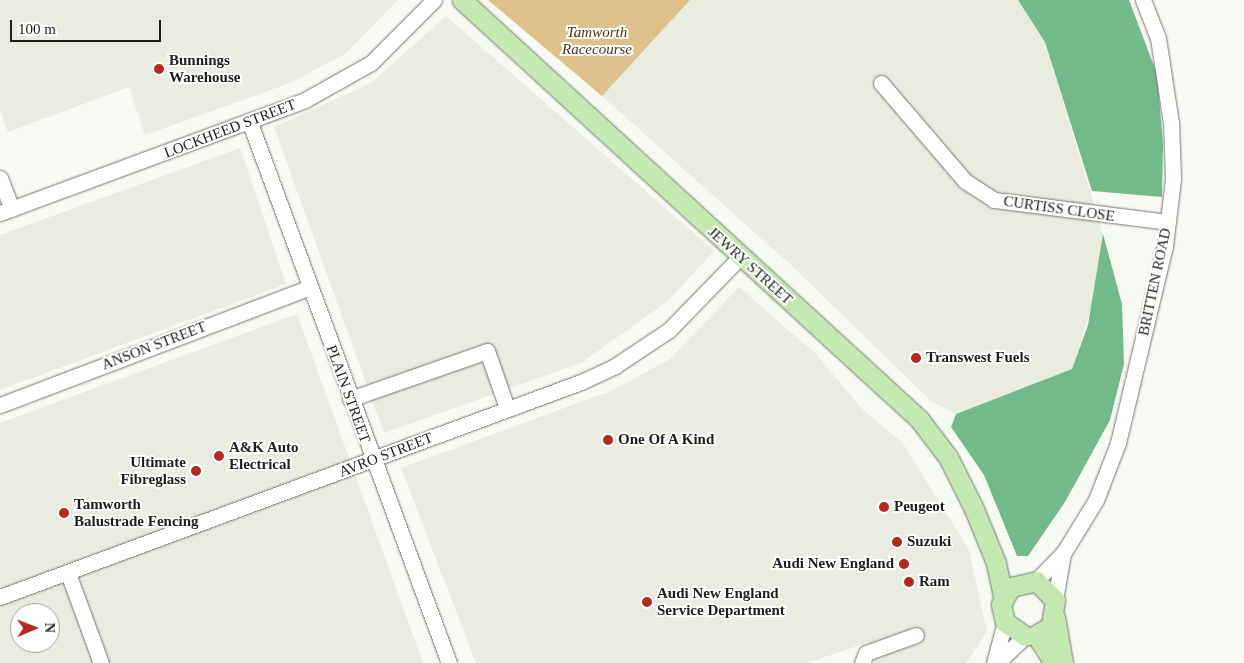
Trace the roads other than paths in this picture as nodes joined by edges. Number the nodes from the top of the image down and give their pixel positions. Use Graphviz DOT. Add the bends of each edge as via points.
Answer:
graph roads {
  1 [pos="434,0"];
  2 [pos="462,0"];
  3 [pos="1143,0"];
  4 [pos="881,83"];
  5 [pos="250,124"];
  6 [pos="0,178"];
  7 [pos="6,211"];
  8 [pos="1168,222"];
  9 [pos="740,257"];
  10 [pos="308,288"];
  11 [pos="350,398"];
  12 [pos="0,405"];
  13 [pos="507,408"];
  14 [pos="373,460"];
  15 [pos="1064,552"];
  16 [pos="996,563"];
  17 [pos="68,573"];
  18 [pos="1028,582"];
  19 [pos="0,597"];
  20 [pos="1003,597"];
  21 [pos="1055,608"];
  22 [pos="1005,622"];
  23 [pos="916,635"];
  24 [pos="1030,636"];
  25 [pos="101,663"];
  26 [pos="449,663"];
  27 [pos="862,663"];
  28 [pos="995,663"];
  29 [pos="1054,663"];
  30 [pos="1063,663"];
  1 -- 5 [label="street, LOCKHEED STREET" via="371,63 327,89"];
  2 -- 9 [label="main road, JEWRY STREET"];
  3 -- 8 [label="street, BRITTEN ROAD" via="1158,38 1167,81 1173,179"];
  4 -- 8 [label="street, CURTISS CLOSE" via="965,181 994,200"];
  5 -- 7 [label="street, LOCKHEED STREET"];
  5 -- 10 [label="street, PLAIN STREET"];
  6 -- 7 [label="street"];
  8 -- 15 [label="street, BRITTEN ROAD" via="1118,443 1096,500"];
  9 -- 13 [label="street, AVRO STREET" via="669,330 643,349 581,382"];
  9 -- 16 [label="main road, JEWRY STREET" via="919,419 948,457"];
  10 -- 11 [label="street, PLAIN STREET"];
  10 -- 12 [label="street, ANSON STREET"];
  11 -- 13 [label="street" via="486,351"];
  11 -- 14 [label="street, PLAIN STREET"];
  13 -- 14 [label="street, AVRO STREET"];
  14 -- 17 [label="street, AVRO STREET"];
  14 -- 26 [label="street, PLAIN STREET"];
  15 -- 18 [label="street, BRITTEN ROAD"];
  15 -- 21 [label="street, BRITTEN ROAD"];
  16 -- 18 [label="main road, JEWRY STREET"];
  16 -- 20 [label="main road, JEWRY STREET"];
  17 -- 19 [label="street, AVRO STREET"];
  17 -- 25 [label="street"];
  18 -- 20 [label="main road"];
  18 -- 21 [label="main road, JEWRY STREET"];
  20 -- 22 [label="main road, JEWRY STREET"];
  21 -- 24 [label="main road"];
  21 -- 30 [label="main road"];
  22 -- 24 [label="main road"];
  22 -- 28 [label="street"];
  23 -- 27 [label="street" via="866,653"];
  24 -- 28 [label="street"];
  24 -- 29 [label="main road"];
}
